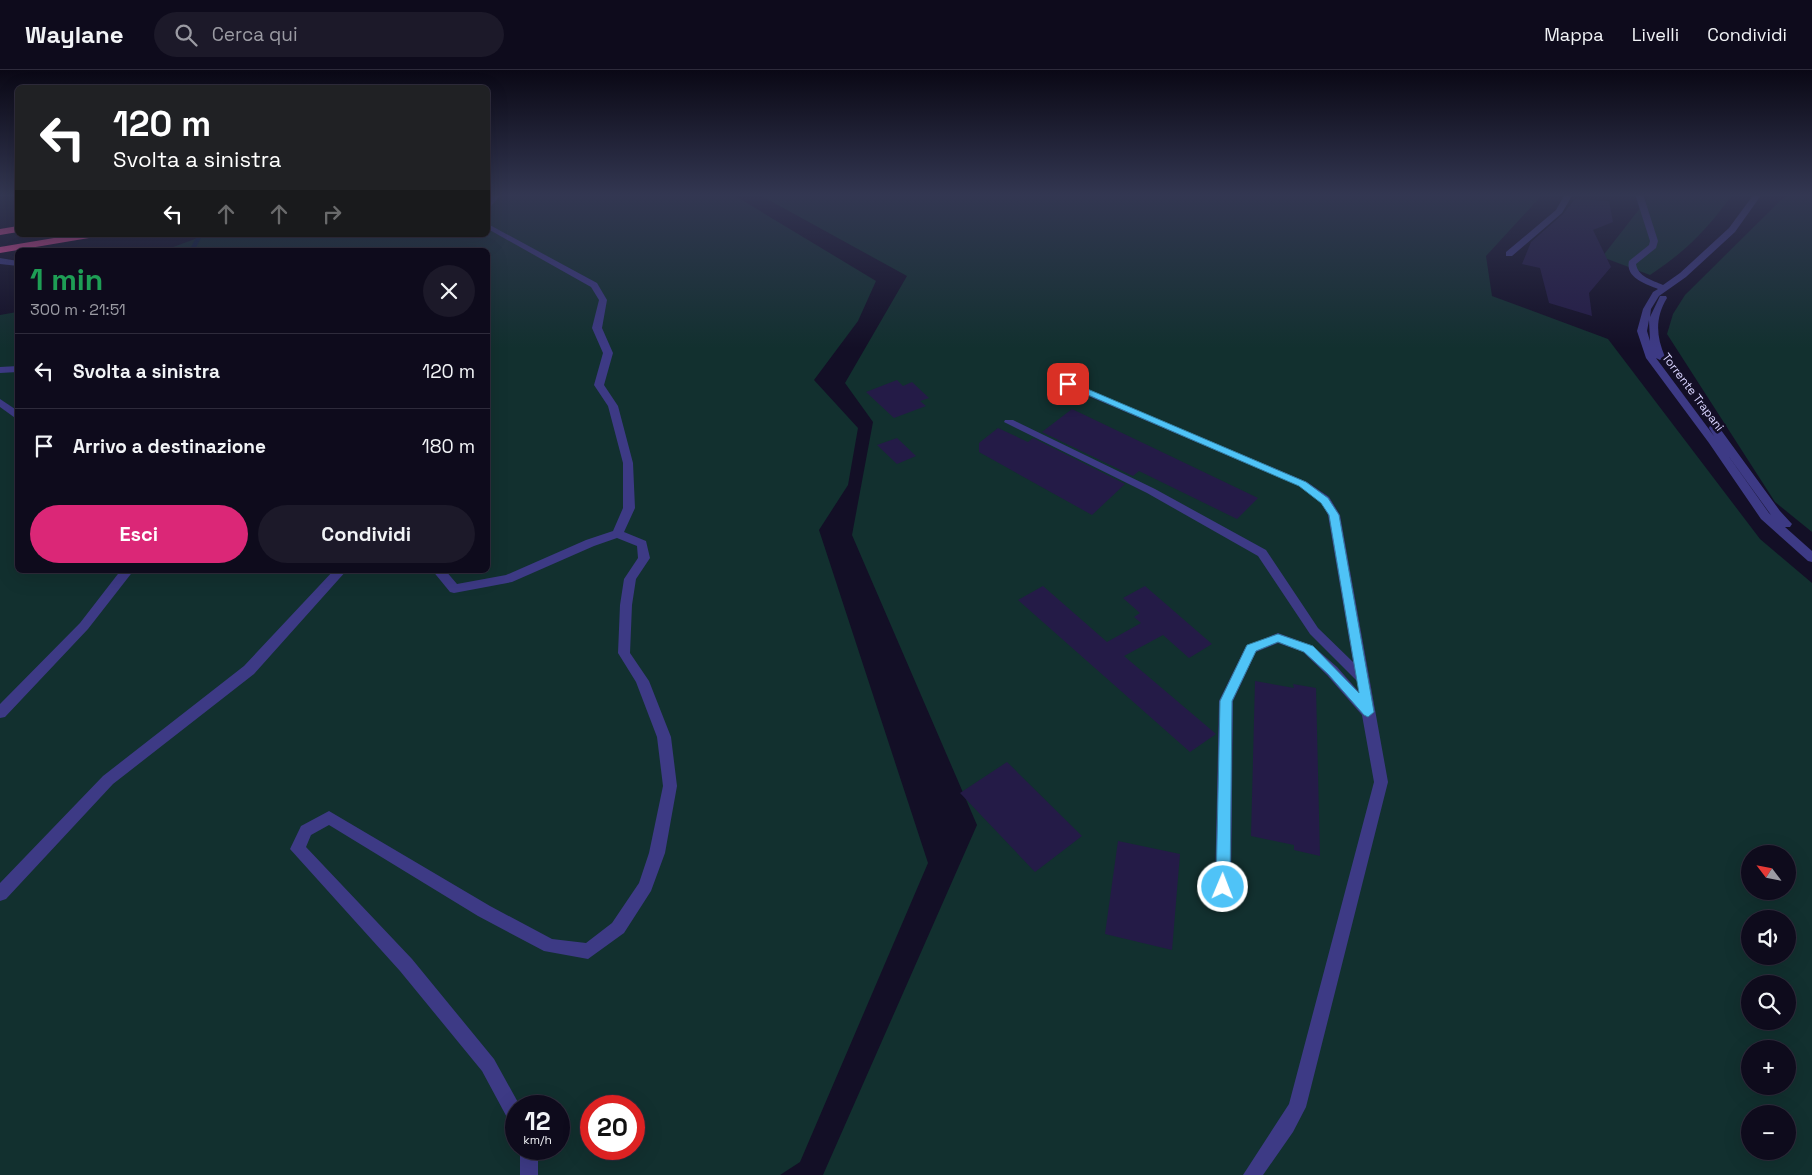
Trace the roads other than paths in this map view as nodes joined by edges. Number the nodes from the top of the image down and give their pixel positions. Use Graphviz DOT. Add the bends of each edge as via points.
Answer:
graph roads {
  1 [pos="26,246"];
  2 [pos="523,246"];
  3 [pos="1518,246"];
  4 [pos="1653,246"];
  5 [pos="1715,246"];
  6 [pos="1726,246"];
  7 [pos="0,250"];
  8 [pos="1508,254"];
  9 [pos="0,261"];
  10 [pos="15,264"];
  11 [pos="1663,288"];
  12 [pos="15,369"];
  13 [pos="0,370"];
  14 [pos="1068,384"];
  15 [pos="0,402"];
  16 [pos="15,414"];
  17 [pos="1009,422"];
  18 [pos="618,534"];
  19 [pos="1812,547"];
  20 [pos="1812,558"];
  21 [pos="126,573"];
  22 [pos="338,573"];
  23 [pos="441,573"];
  24 [pos="1363,679"];
  25 [pos="1368,712"];
  26 [pos="0,713"];
  27 [pos="1223,887"];
  28 [pos="0,894"];
  29 [pos="505,1098"];
  30 [pos="529,1160"];
  31 [pos="530,1175"];
  32 [pos="1252,1175"];
  1 -- 7 [label="highway"];
  2 -- 18 [label="street" via="594,285 603,300 597,328 608,353 599,385 613,406 628,463 628,508"];
  3 -- 8 [label="street"];
  4 -- 11 [label="street" via="1632,263 1632,270 1635,275"];
  5 -- 11 [label="street, Torrente Trapani" via="1683,275"];
  6 -- 19 [label="street" via="1691,278 1665,295 1656,311 1652,333 1660,358 1672,377 1776,514"];
  9 -- 10 [label="street"];
  11 -- 20 [label="street, Torrente Trapani" via="1651,302 1643,323 1642,332 1651,358 1765,516"];
  12 -- 13 [label="street"];
  14 -- 24 [label="street" via="1303,484 1325,500 1334,515"];
  15 -- 16 [label="street"];
  17 -- 24 [label="street" via="1151,491 1262,553 1314,631"];
  18 -- 23 [label="street" via="508,579 454,589"];
  18 -- 29 [label="street" via="642,544 644,558 630,579 624,653 642,681 664,736 670,786 657,853 646,886 618,928 588,951 550,946 484,911 329,817 306,831 298,850 406,965 482,1057"];
  21 -- 26 [label="street" via="84,626"];
  22 -- 28 [label="street" via="249,670 108,780"];
  24 -- 25 [label="street"];
  25 -- 27 [label="street" via="1308,649 1278,638 1251,648 1226,701"];
  25 -- 32 [label="street" via="1381,782 1297,1107"];
  30 -- 31 [label="street"];
}
